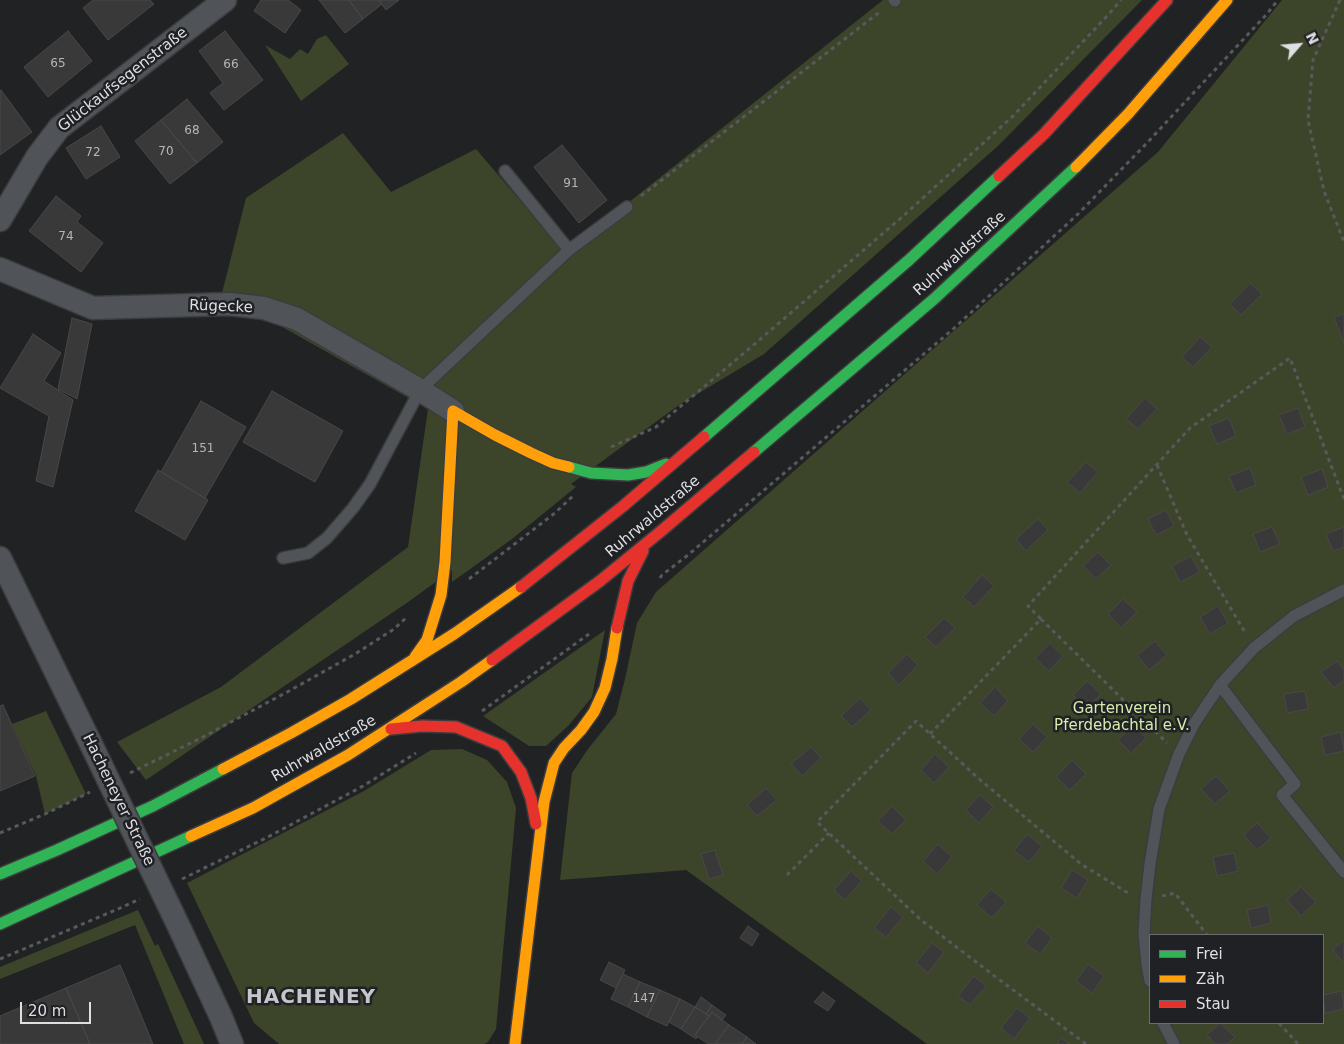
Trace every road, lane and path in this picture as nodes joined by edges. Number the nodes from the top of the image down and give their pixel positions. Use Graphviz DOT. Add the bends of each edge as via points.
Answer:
graph roads {
  1 [pos="225,0"];
  2 [pos="894,0"];
  3 [pos="1121,0"];
  4 [pos="1167,0"];
  5 [pos="1227,0"];
  6 [pos="1278,0"];
  7 [pos="1340,0"];
  8 [pos="505,171"];
  9 [pos="627,207"];
  10 [pos="0,220"];
  11 [pos="1344,242"];
  12 [pos="569,250"];
  13 [pos="0,269"];
  14 [pos="420,390"];
  15 [pos="453,411"];
  16 [pos="683,455"];
  17 [pos="1157,465"];
  18 [pos="591,473"];
  19 [pos="1344,499"];
  20 [pos="660,532"];
  21 [pos="0,558"];
  22 [pos="283,558"];
  23 [pos="658,582"];
  24 [pos="1344,590"];
  25 [pos="442,595"];
  26 [pos="408,616"];
  27 [pos="1040,619"];
  28 [pos="592,632"];
  29 [pos="1254,648"];
  30 [pos="411,662"];
  31 [pos="1220,685"];
  32 [pos="476,715"];
  33 [pos="388,729"];
  34 [pos="930,734"];
  35 [pos="423,748"];
  36 [pos="1179,754"];
  37 [pos="130,772"];
  38 [pos="94,790"];
  39 [pos="0,833"];
  40 [pos="829,833"];
  41 [pos="539,838"];
  42 [pos="1344,872"];
  43 [pos="0,874"];
  44 [pos="787,875"];
  45 [pos="179,880"];
  46 [pos="144,897"];
  47 [pos="1146,899"];
  48 [pos="0,924"];
  49 [pos="1207,934"];
  50 [pos="0,959"];
  51 [pos="1149,977"];
  52 [pos="1164,1024"];
  53 [pos="1280,1024"];
  54 [pos="232,1044"];
  55 [pos="515,1044"];
  56 [pos="1086,1044"];
  57 [pos="1174,1044"];
  58 [pos="1298,1044"];
  1 -- 10 [label="street, Glückaufsegenstraße" via="59,128 37,157"];
  2 -- 9 [label="path"];
  3 -- 18 [label="path" via="1013,116 902,216 656,427 599,452"];
  4 -- 16 [label="highway, Ruhrwaldstraße" via="1044,134 909,260"];
  5 -- 20 [label="highway, Ruhrwaldstraße" via="1128,114 1065,178 934,299"];
  6 -- 23 [label="path" via="1077,215 952,330 662,575"];
  7 -- 11 [label="path" via="1313,60 1308,120 1324,191"];
  8 -- 12 [label="lane"];
  9 -- 12 [label="lane"];
  12 -- 14 [label="lane"];
  13 -- 14 [label="street, Rügecke" via="93,308 230,304 264,308 297,319"];
  14 -- 15 [label="street, Rügecke"];
  14 -- 22 [label="lane" via="370,484 353,508 327,538 308,553"];
  15 -- 18 [label="highway" via="553,463"];
  15 -- 25 [label="highway"];
  16 -- 18 [label="highway" via="646,472 628,475"];
  16 -- 30 [label="highway, Ruhrwaldstraße" via="622,508 517,590"];
  17 -- 19 [label="path" via="1190,428 1290,358"];
  17 -- 27 [label="path" via="1028,606"];
  17 -- 29 [label="path" via="1187,535"];
  18 -- 25 [label="path" via="585,485 555,513 471,578"];
  20 -- 33 [label="highway, Ruhrwaldstraße" via="528,634"];
  20 -- 41 [label="highway" via="642,553 628,581 605,688 594,712 554,763"];
  21 -- 54 [label="street, Hacheneyer Straße, bridge"];
  24 -- 29 [label="lane" via="1294,616"];
  25 -- 30 [label="highway" via="427,640"];
  26 -- 37 [label="path" via="394,629 297,686"];
  27 -- 34 [label="path"];
  27 -- 36 [label="path"];
  28 -- 32 [label="path"];
  29 -- 31 [label="lane"];
  30 -- 43 [label="highway, Ruhrwaldstraße" via="292,733 153,806"];
  31 -- 36 [label="lane"];
  31 -- 42 [label="lane" via="1295,784 1282,795"];
  33 -- 41 [label="highway" via="456,727 502,746 521,772 531,798"];
  33 -- 48 [label="highway, Ruhrwaldstraße" via="253,808"];
  34 -- 40 [label="path" via="916,721 817,822"];
  34 -- 47 [label="path" via="1081,864 1140,900"];
  35 -- 45 [label="path" via="339,799"];
  36 -- 47 [label="lane" via="1159,809"];
  38 -- 39 [label="path"];
  40 -- 44 [label="path"];
  40 -- 56 [label="path" via="921,920"];
  41 -- 55 [label="highway"];
  46 -- 50 [label="path"];
  47 -- 49 [label="path" via="1175,893"];
  47 -- 51 [label="lane" via="1144,934"];
  52 -- 57 [label="lane"];
  53 -- 58 [label="path"];
}
